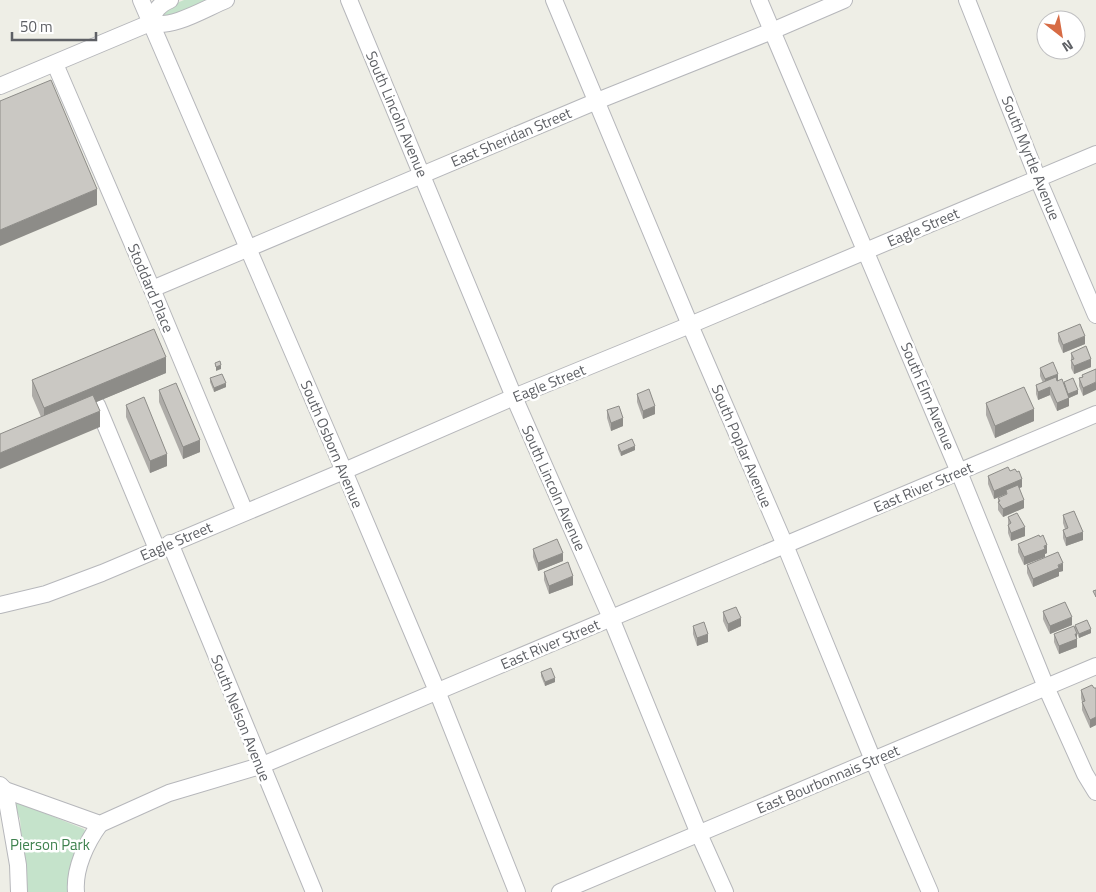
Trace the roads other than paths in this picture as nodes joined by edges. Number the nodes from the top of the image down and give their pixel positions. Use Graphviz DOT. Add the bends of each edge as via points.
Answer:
graph roads {
  1 [pos="141,0"];
  2 [pos="170,0"];
  3 [pos="226,0"];
  4 [pos="349,0"];
  5 [pos="554,0"];
  6 [pos="759,0"];
  7 [pos="844,0"];
  8 [pos="967,0"];
  9 [pos="150,23"];
  10 [pos="772,31"];
  11 [pos="55,64"];
  12 [pos="0,86"];
  13 [pos="597,101"];
  14 [pos="1096,154"];
  15 [pos="422,174"];
  16 [pos="1038,179"];
  17 [pos="248,248"];
  18 [pos="867,251"];
  19 [pos="152,289"];
  20 [pos="1096,315"];
  21 [pos="690,325"];
  22 [pos="514,397"];
  23 [pos="97,405"];
  24 [pos="1096,414"];
  25 [pos="344,471"];
  26 [pos="959,472"];
  27 [pos="245,512"];
  28 [pos="785,545"];
  29 [pos="163,546"];
  30 [pos="0,605"];
  31 [pos="612,618"];
  32 [pos="1096,666"];
  33 [pos="1046,687"];
  34 [pos="436,692"];
  35 [pos="873,760"];
  36 [pos="260,766"];
  37 [pos="3,788"];
  38 [pos="1096,792"];
  39 [pos="100,824"];
  40 [pos="699,834"];
  41 [pos="19,892"];
  42 [pos="76,892"];
  43 [pos="314,892"];
  44 [pos="516,892"];
  45 [pos="560,892"];
  46 [pos="725,892"];
  47 [pos="930,892"];
  1 -- 9 [label="street, South Osborn Avenue"];
  2 -- 9 [label="street" via="155,10"];
  3 -- 9 [label="street" via="170,24"];
  4 -- 15 [label="street, South Lincoln Avenue"];
  5 -- 13 [label="street, South Poplar Avenue"];
  6 -- 10 [label="street, South Elm Avenue"];
  7 -- 10 [label="street, East Sheridan Street"];
  8 -- 16 [label="street, South Myrtle Avenue"];
  9 -- 11 [label="street"];
  9 -- 17 [label="street, South Osborn Avenue"];
  10 -- 13 [label="street, East Sheridan Street"];
  10 -- 18 [label="street, South Elm Avenue"];
  11 -- 12 [label="street"];
  11 -- 19 [label="street, Stoddard Place"];
  13 -- 15 [label="street, East Sheridan Street"];
  13 -- 21 [label="street, South Poplar Avenue"];
  14 -- 16 [label="street, Eagle Street"];
  15 -- 17 [label="street, East Sheridan Street"];
  15 -- 22 [label="street, South Lincoln Avenue"];
  16 -- 18 [label="street, Eagle Street"];
  16 -- 20 [label="street, South Myrtle Avenue"];
  17 -- 19 [label="street, East Sheridan Street"];
  17 -- 25 [label="street, South Osborn Avenue"];
  18 -- 21 [label="street, Eagle Street"];
  18 -- 26 [label="street, South Elm Avenue"];
  19 -- 27 [label="street, Stoddard Place"];
  21 -- 22 [label="street, Eagle Street"];
  21 -- 28 [label="street, South Poplar Avenue"];
  22 -- 25 [label="street, Eagle Street"];
  22 -- 31 [label="street, South Lincoln Avenue"];
  23 -- 29 [label="street, South Nelson Avenue"];
  24 -- 26 [label="street, East River Street"];
  25 -- 27 [label="street, Eagle Street"];
  25 -- 34 [label="street, South Osborn Avenue"];
  26 -- 28 [label="street, East River Street"];
  26 -- 33 [label="street, South Elm Avenue"];
  27 -- 29 [label="street, Eagle Street"];
  28 -- 31 [label="street, East River Street"];
  28 -- 35 [label="street, South Poplar Avenue"];
  29 -- 30 [label="street, Eagle Street" via="46,594"];
  29 -- 36 [label="street, South Nelson Avenue"];
  31 -- 34 [label="street, East River Street"];
  31 -- 40 [label="street, South Lincoln Avenue"];
  32 -- 33 [label="street, East Bourbonnais Street"];
  33 -- 35 [label="street, East Bourbonnais Street"];
  33 -- 38 [label="street, South Elm Avenue"];
  34 -- 36 [label="street, East River Street"];
  34 -- 44 [label="street, South Osborn Avenue"];
  35 -- 40 [label="street, East Bourbonnais Street"];
  35 -- 47 [label="street, South Poplar Avenue"];
  36 -- 39 [label="street, East River Street" via="169,793"];
  36 -- 43 [label="street, South Nelson Avenue"];
  37 -- 39 [label="street"];
  37 -- 41 [label="street" via="18,865"];
  39 -- 42 [label="street" via="82,856 75,882"];
  40 -- 45 [label="street, East Bourbonnais Street"];
  40 -- 46 [label="street, South Lincoln Avenue"];
}
